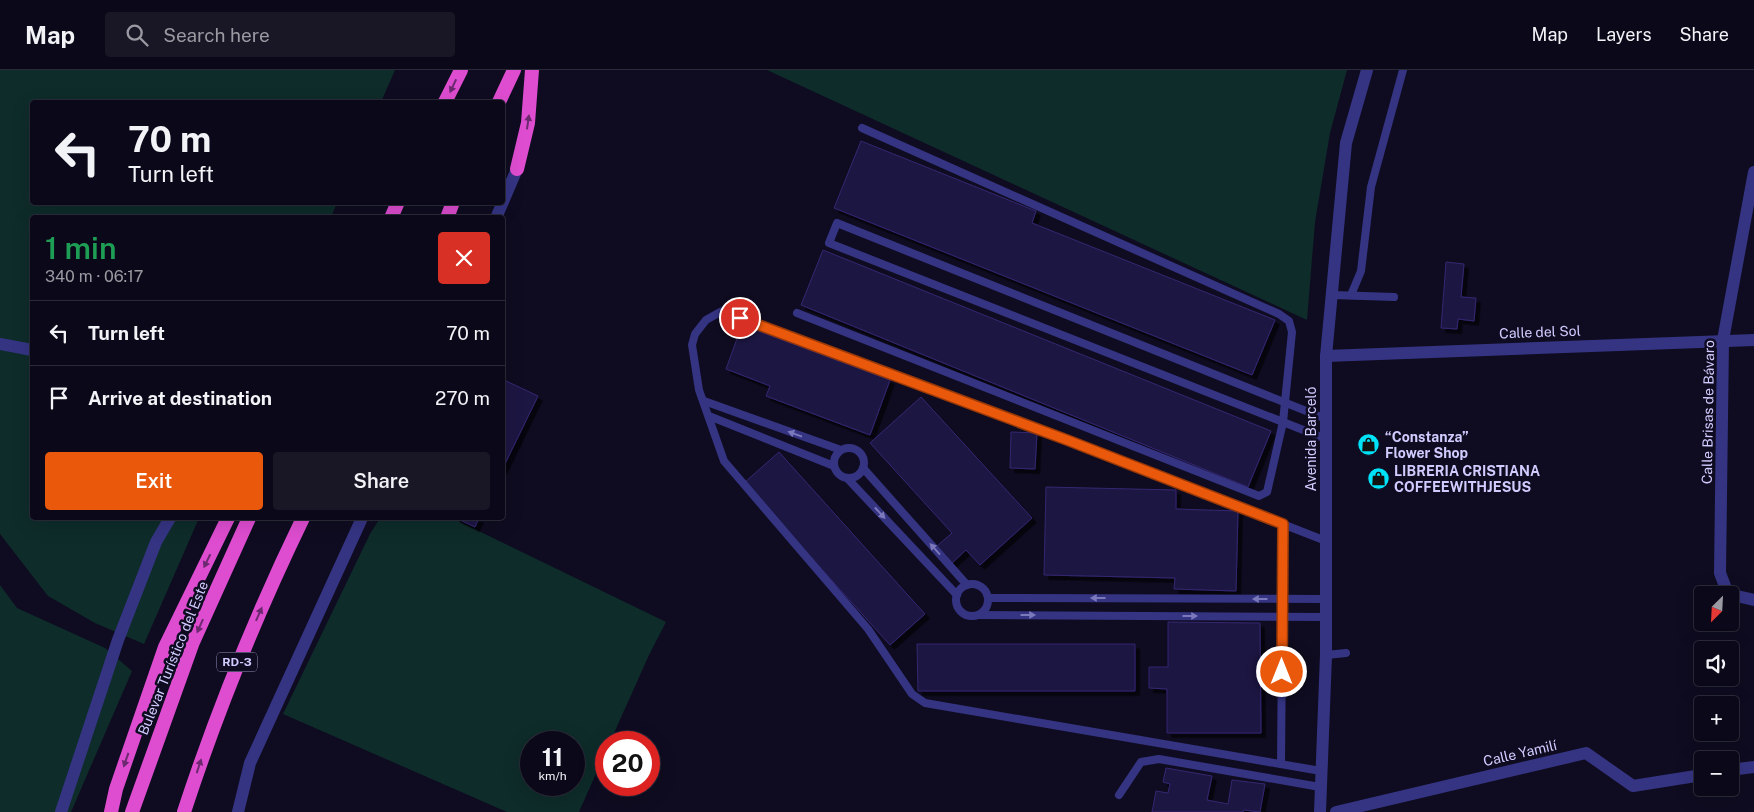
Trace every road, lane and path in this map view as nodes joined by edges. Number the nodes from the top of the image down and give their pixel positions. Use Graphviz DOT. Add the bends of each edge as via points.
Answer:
graph roads {
  1 [pos="461,70"];
  2 [pos="514,70"];
  3 [pos="532,70"];
  4 [pos="1367,70"];
  5 [pos="1403,70"];
  6 [pos="446,100"];
  7 [pos="500,100"];
  8 [pos="862,128"];
  9 [pos="517,169"];
  10 [pos="1754,172"];
  11 [pos="505,197"];
  12 [pos="1332,295"];
  13 [pos="1351,295"];
  14 [pos="1394,298"];
  15 [pos="797,313"];
  16 [pos="1723,340"];
  17 [pos="1754,340"];
  18 [pos="0,344"];
  19 [pos="30,350"];
  20 [pos="1326,356"];
  21 [pos="704,401"];
  22 [pos="1286,403"];
  23 [pos="709,416"];
  24 [pos="1326,419"];
  25 [pos="1283,422"];
  26 [pos="1326,440"];
  27 [pos="841,450"];
  28 [pos="834,466"];
  29 [pos="863,468"];
  30 [pos="846,478"];
  31 [pos="169,520"];
  32 [pos="227,520"];
  33 [pos="248,520"];
  34 [pos="302,520"];
  35 [pos="361,520"];
  36 [pos="1283,524"];
  37 [pos="1326,541"];
  38 [pos="967,585"];
  39 [pos="1725,586"];
  40 [pos="957,595"];
  41 [pos="1739,597"];
  42 [pos="988,598"];
  43 [pos="1282,599"];
  44 [pos="1326,599"];
  45 [pos="1754,600"];
  46 [pos="979,615"];
  47 [pos="1282,617"];
  48 [pos="1326,617"];
  49 [pos="1346,653"];
  50 [pos="1326,655"];
  51 [pos="1281,764"];
  52 [pos="1754,767"];
  53 [pos="1739,769"];
  54 [pos="1321,771"];
  55 [pos="1694,776"];
  56 [pos="1320,787"];
  57 [pos="1119,795"];
  58 [pos="61,812"];
  59 [pos="111,812"];
  60 [pos="132,812"];
  61 [pos="184,812"];
  62 [pos="238,812"];
  63 [pos="1320,812"];
  64 [pos="1336,812"];
  1 -- 6 [label="highway, one-way"];
  2 -- 7 [label="highway"];
  9 -- 3 [label="highway, one-way" via="528,123"];
  4 -- 12 [label="street, Avenida Barceló" via="1346,143"];
  5 -- 13 [label="lane" via="1371,187 1361,271"];
  8 -- 22 [label="lane" via="1279,314 1289,321 1292,332"];
  9 -- 11 [label="street"];
  10 -- 16 [label="street, Calle Brisas de Bávaro"];
  12 -- 13 [label="lane"];
  12 -- 20 [label="street, Avenida Barceló"];
  13 -- 14 [label="lane"];
  15 -- 25 [label="lane" via="1260,496 1267,492"];
  16 -- 17 [label="street, Calle del Sol"];
  16 -- 20 [label="street, Calle del Sol"];
  16 -- 39 [label="street, Calle Brisas de Bávaro" via="1720,573"];
  18 -- 19 [label="street"];
  20 -- 24 [label="street, Avenida Barceló"];
  21 -- 23 [label="lane"];
  27 -- 21 [label="lane, one-way"];
  21 -- 36 [label="lane" via="699,390 692,345 695,334 706,320 722,311"];
  22 -- 24 [label="lane"];
  22 -- 25 [label="lane"];
  22 -- 25 [label="lane" via="837,223 829,242"];
  23 -- 28 [label="lane"];
  23 -- 51 [label="lane" via="727,468 868,629 912,694 925,702"];
  24 -- 26 [label="street, Avenida Barceló"];
  25 -- 26 [label="lane"];
  26 -- 37 [label="street, Avenida Barceló"];
  27 -- 28 [label="lane" via="835,457"];
  27 -- 29 [label="lane" via="850,448 858,452 864,459"];
  28 -- 30 [label="lane"];
  29 -- 30 [label="lane" via="857,476"];
  38 -- 29 [label="lane, one-way"];
  30 -- 40 [label="lane, one-way"];
  31 -- 58 [label="street" via="156,542 118,640"];
  32 -- 59 [label="highway, one-way" via="165,647 116,788"];
  33 -- 60 [label="highway, Bulevar Turístico del Este, one-way" via="193,642"];
  61 -- 34 [label="highway, RD-3, one-way" via="238,660"];
  35 -- 62 [label="street" via="250,763"];
  36 -- 37 [label="lane"];
  36 -- 43 [label="lane"];
  37 -- 44 [label="street, Avenida Barceló"];
  38 -- 40 [label="lane"];
  38 -- 42 [label="lane" via="981,587"];
  40 -- 46 [label="lane" via="957,606 964,614"];
  41 -- 45 [label="street"];
  43 -- 42 [label="lane, one-way"];
  42 -- 46 [label="lane" via="986,608"];
  43 -- 44 [label="lane"];
  43 -- 47 [label="lane"];
  44 -- 48 [label="street, Avenida Barceló"];
  46 -- 47 [label="lane, one-way"];
  47 -- 48 [label="lane"];
  47 -- 51 [label="lane"];
  48 -- 50 [label="street, Avenida Barceló"];
  49 -- 50 [label="lane"];
  50 -- 54 [label="street, Avenida Barceló"];
  51 -- 54 [label="lane"];
  52 -- 53 [label="street"];
  54 -- 56 [label="street, Avenida Barceló"];
  55 -- 64 [label="street, Calle Yamilí" via="1633,786 1586,753"];
  56 -- 57 [label="lane" via="1159,759 1141,762"];
  56 -- 63 [label="street, Avenida Barceló"];
}
